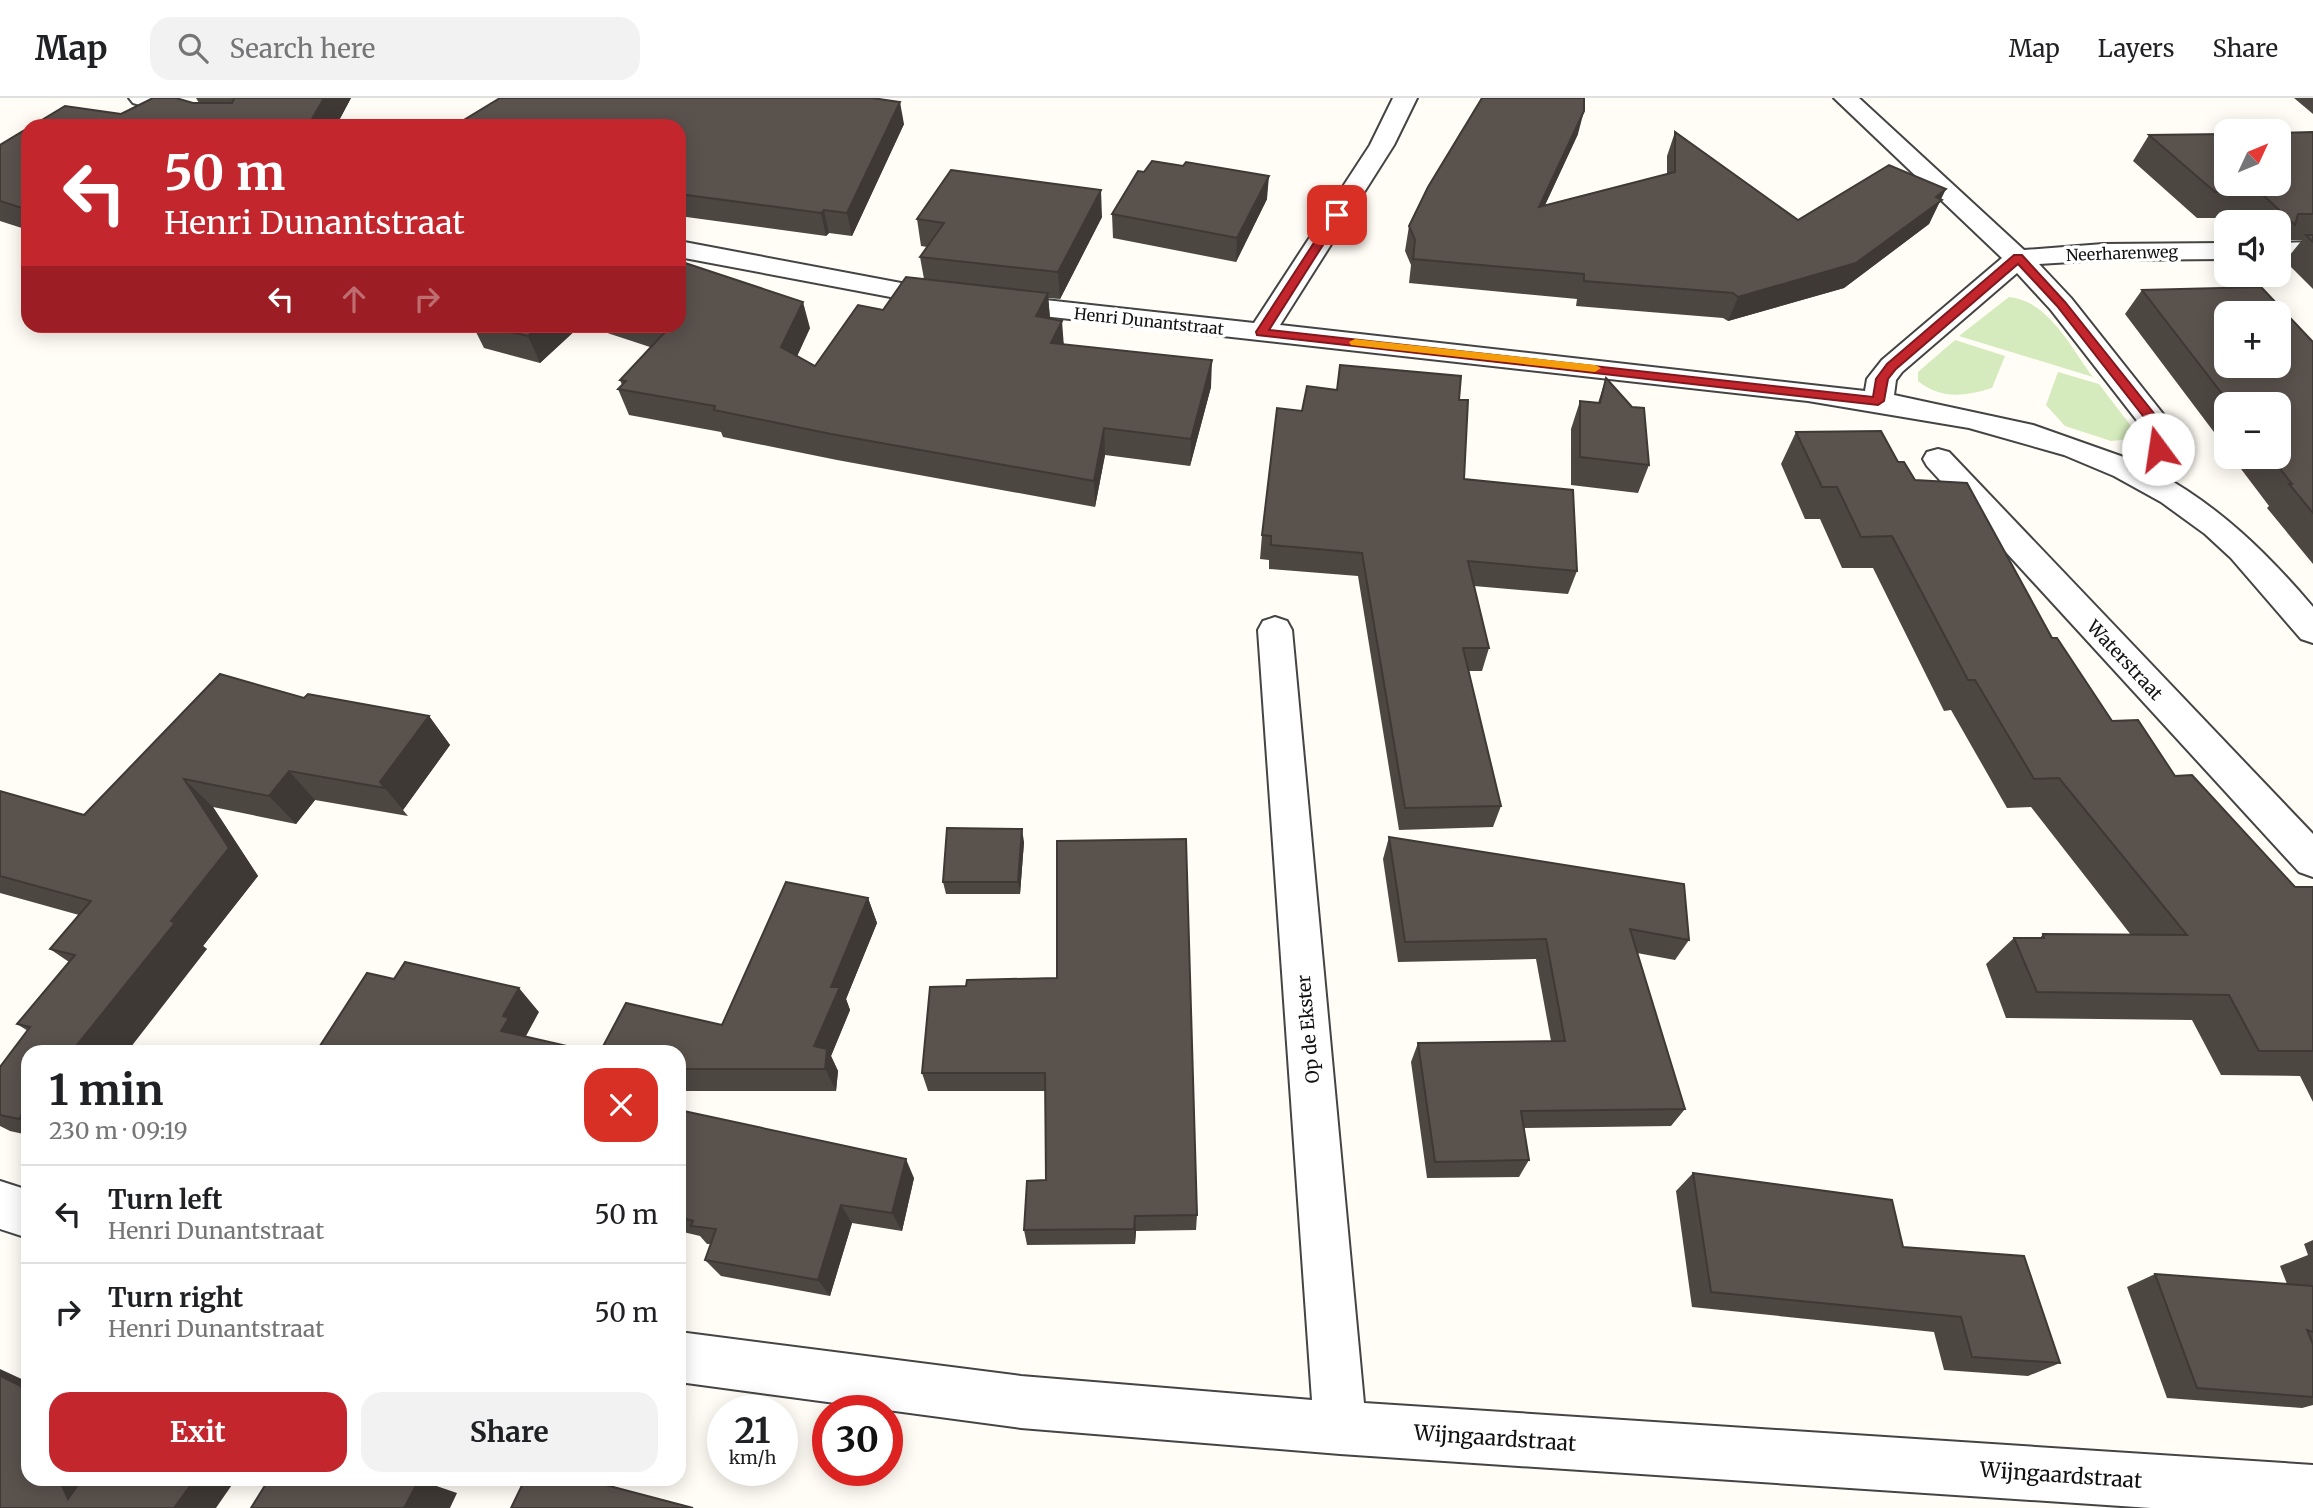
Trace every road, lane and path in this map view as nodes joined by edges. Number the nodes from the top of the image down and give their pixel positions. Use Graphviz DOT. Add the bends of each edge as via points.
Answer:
graph roads {
  1 [pos="141,98"];
  2 [pos="1405,98"];
  3 [pos="1846,98"];
  4 [pos="211,119"];
  5 [pos="686,250"];
  6 [pos="2313,250"];
  7 [pos="2214,251"];
  8 [pos="2291,251"];
  9 [pos="2018,258"];
  10 [pos="1262,332"];
  11 [pos="1878,401"];
  12 [pos="1938,459"];
  13 [pos="2138,474"];
  14 [pos="1275,630"];
  15 [pos="2313,630"];
  16 [pos="2313,860"];
  17 [pos="0,1205"];
  18 [pos="21,1212"];
  19 [pos="686,1358"];
  20 [pos="1340,1427"];
  21 [pos="2313,1492"];
  1 -- 4 [label="street"];
  2 -- 10 [label="street" via="1382,145"];
  3 -- 9 [label="street"];
  5 -- 10 [label="street, Henri Dunantstraat" via="917,294"];
  6 -- 8 [label="street"];
  7 -- 9 [label="street, Neerharenweg"];
  9 -- 11 [label="street" via="1892,366 1882,379"];
  9 -- 13 [label="street" via="2061,304 2156,424 2162,437 2158,449"];
  10 -- 11 [label="street, Henri Dunantstraat"];
  11 -- 13 [label="street" via="2045,440"];
  12 -- 16 [label="street, Waterstraat"];
  13 -- 15 [label="street" via="2215,525 2258,564"];
  14 -- 20 [label="street, Op de Ekster"];
  17 -- 18 [label="street"];
  19 -- 20 [label="street, Wijngaardstraat" via="1021,1402"];
  20 -- 21 [label="street, Wijngaardstraat"];
}
